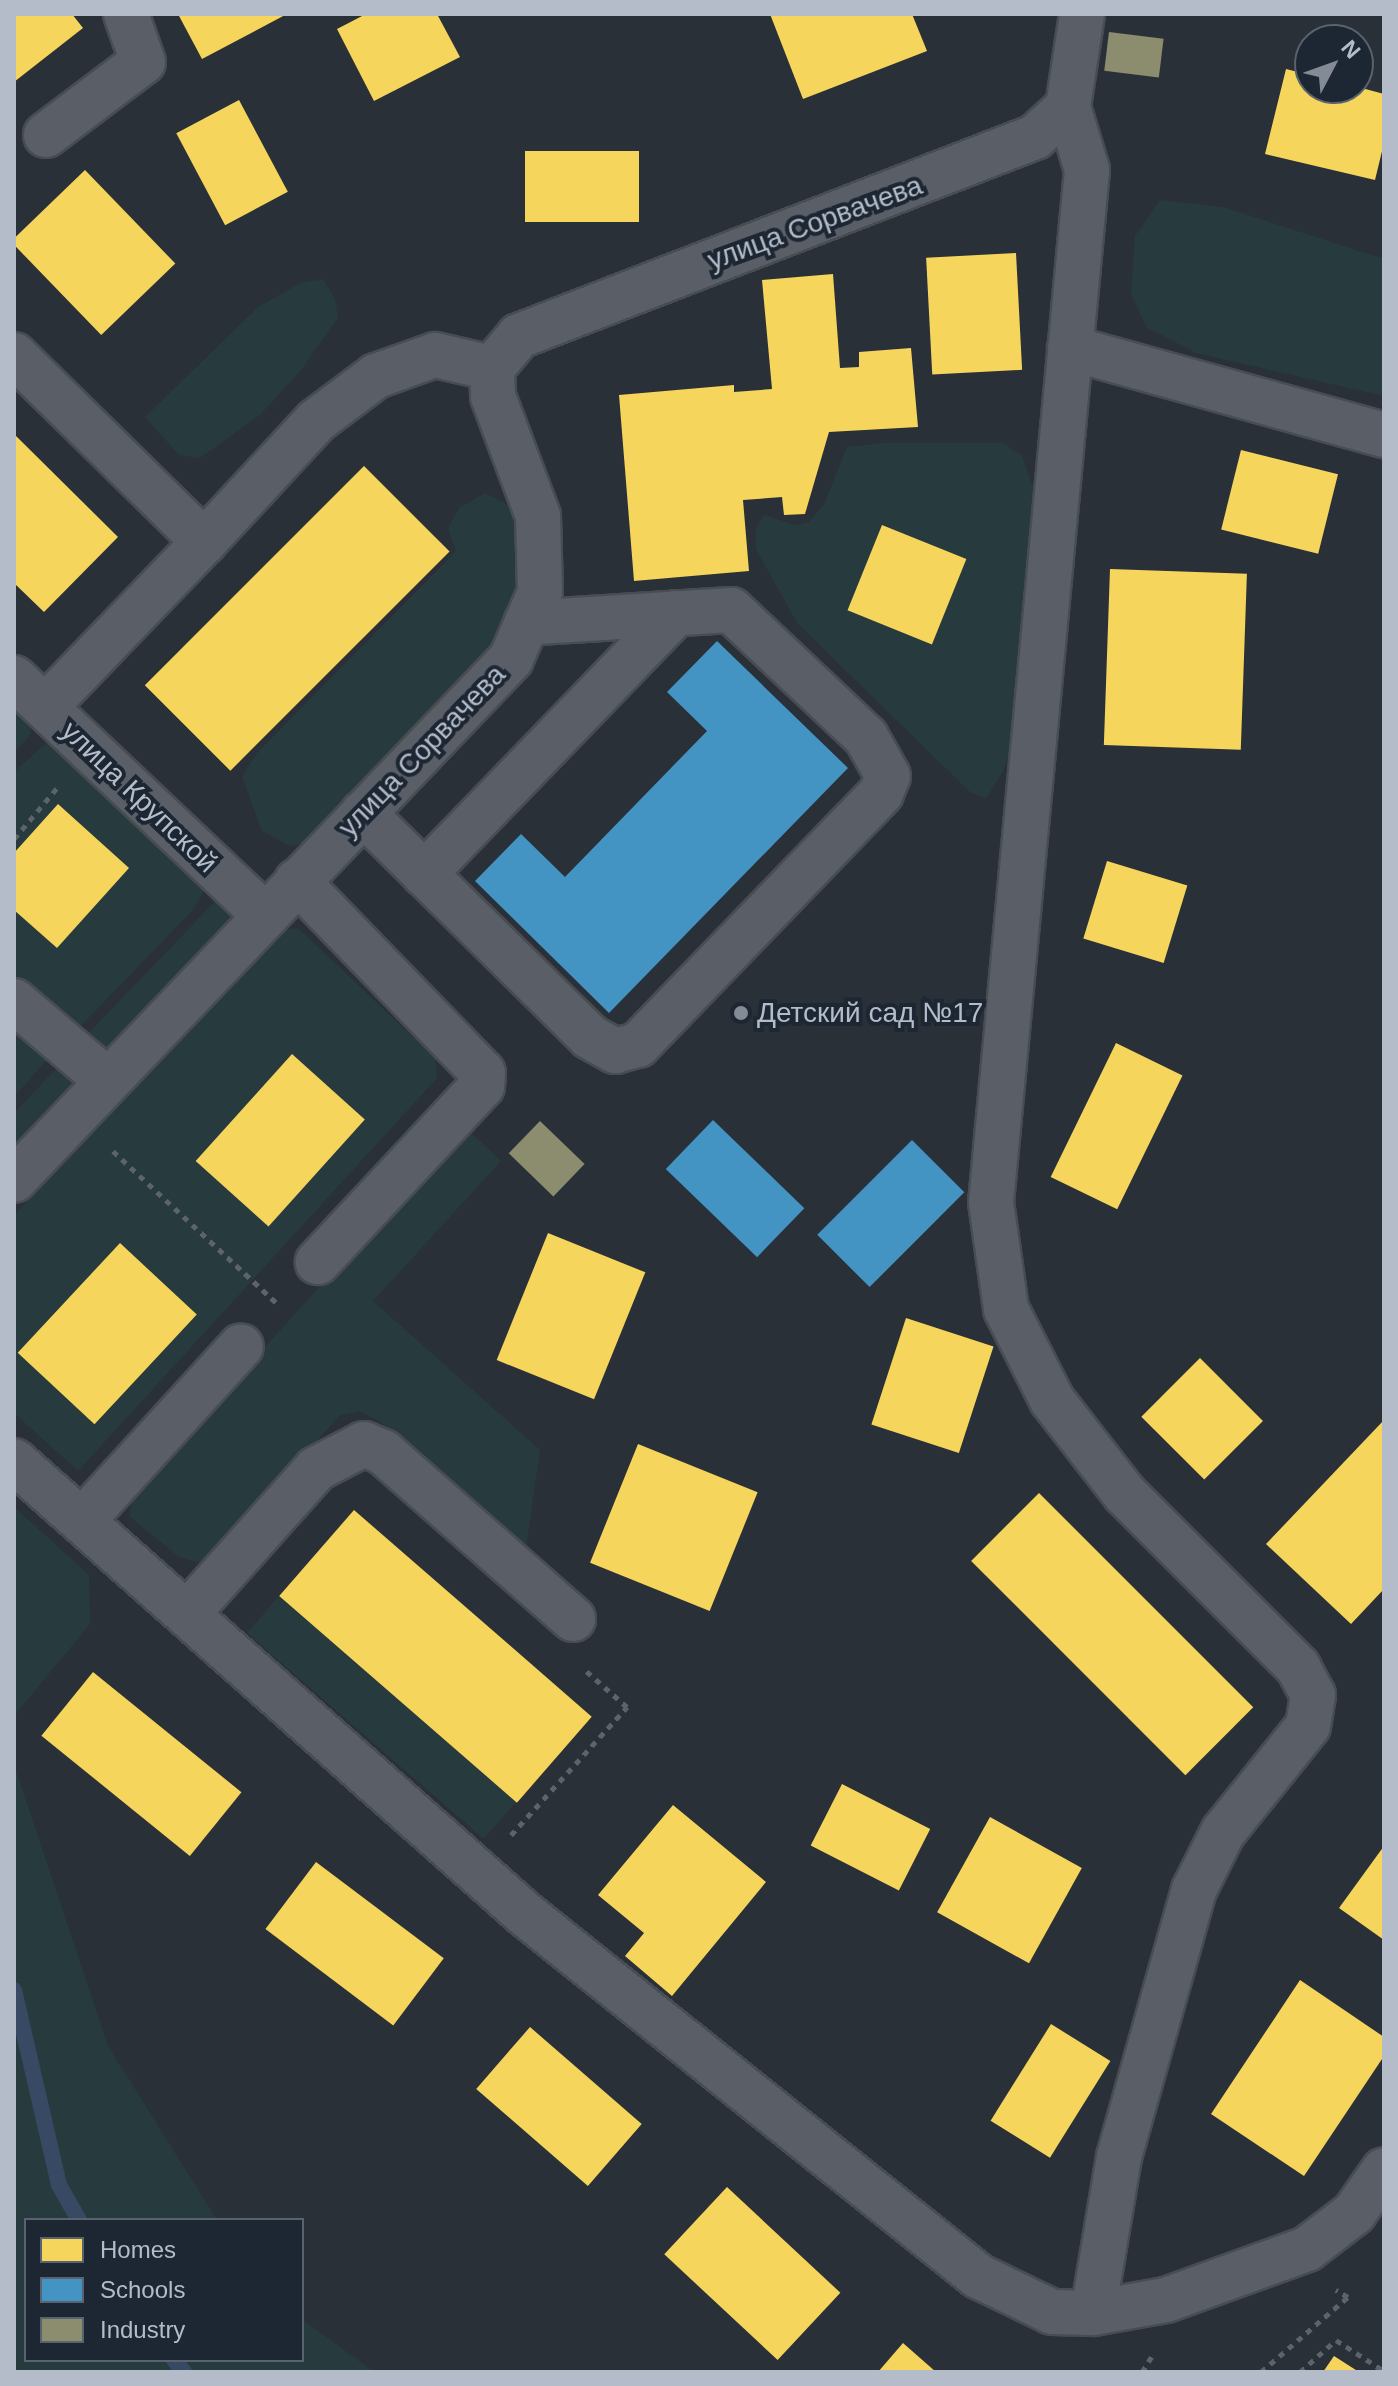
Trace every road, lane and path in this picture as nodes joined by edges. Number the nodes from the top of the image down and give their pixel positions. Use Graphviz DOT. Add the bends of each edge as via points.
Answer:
graph roads {
  1 [pos="126,14"];
  2 [pos="1082,14"];
  3 [pos="1068,107"];
  4 [pos="46,135"];
  5 [pos="1070,348"];
  6 [pos="14,355"];
  7 [pos="492,368"];
  8 [pos="1384,435"];
  9 [pos="204,542"];
  10 [pos="676,613"];
  11 [pos="526,623"];
  12 [pos="29,692"];
  13 [pos="58,773"];
  14 [pos="363,813"];
  15 [pos="16,842"];
  16 [pos="424,874"];
  17 [pos="297,881"];
  18 [pos="265,915"];
  19 [pos="14,1001"];
  20 [pos="108,1081"];
  21 [pos="103,1142"];
  22 [pos="14,1180"];
  23 [pos="318,1262"];
  24 [pos="279,1305"];
  25 [pos="241,1346"];
  26 [pos="14,1461"];
  27 [pos="82,1521"];
  28 [pos="187,1614"];
  29 [pos="573,1619"];
  30 [pos="478,1872"];
  31 [pos="1384,2170"];
  32 [pos="1348,2297"];
  33 [pos="1093,2313"];
  34 [pos="1384,2371"];
  35 [pos="1261,2372"];
  36 [pos="1300,2372"];
  1 -- 4 [label="street" via="143,62"];
  2 -- 3 [label="street"];
  3 -- 5 [label="street" via="1087,170"];
  3 -- 7 [label="street, улица Сорвачева" via="1035,137 991,158 519,336"];
  5 -- 8 [label="street"];
  5 -- 33 [label="street" via="991,1202 1006,1309 1052,1400 1125,1494 1298,1667 1313,1695 1308,1726 1223,1832 1194,1890 1119,2157"];
  6 -- 9 [label="street"];
  7 -- 9 [label="street" via="435,355 376,376 316,421"];
  7 -- 11 [label="street, улица Сорвачева" via="493,396 538,516 540,592"];
  9 -- 12 [label="street"];
  10 -- 11 [label="street"];
  10 -- 16 [label="street"];
  10 -- 16 [label="street" via="731,610 751,624 866,737 888,776 881,793 638,1045 615,1051 590,1037"];
  11 -- 14 [label="street, улица Сорвачева" via="511,659"];
  12 -- 18 [label="street, улица Крупской"];
  13 -- 15 [label="path" via="51,799"];
  14 -- 16 [label="street"];
  14 -- 17 [label="street, улица Сорвачева"];
  17 -- 18 [label="street, улица Сорвачева"];
  17 -- 23 [label="street" via="483,1073 482,1086"];
  18 -- 20 [label="street, улица Сорвачева"];
  19 -- 20 [label="street"];
  20 -- 22 [label="street, улица Сорвачева"];
  21 -- 24 [label="path"];
  23 -- 24 [label="path"];
  24 -- 25 [label="path"];
  25 -- 27 [label="street"];
  26 -- 27 [label="street"];
  27 -- 28 [label="street"];
  28 -- 29 [label="street" via="316,1469 364,1444 383,1452"];
  28 -- 30 [label="street"];
  29 -- 30 [label="path" via="553,1642 627,1707"];
  30 -- 33 [label="street" via="978,2276 1052,2312"];
  31 -- 33 [label="street" via="1354,2213 1307,2249 1166,2300"];
  32 -- 35 [label="path"];
  34 -- 36 [label="path" via="1336,2340"];
}
